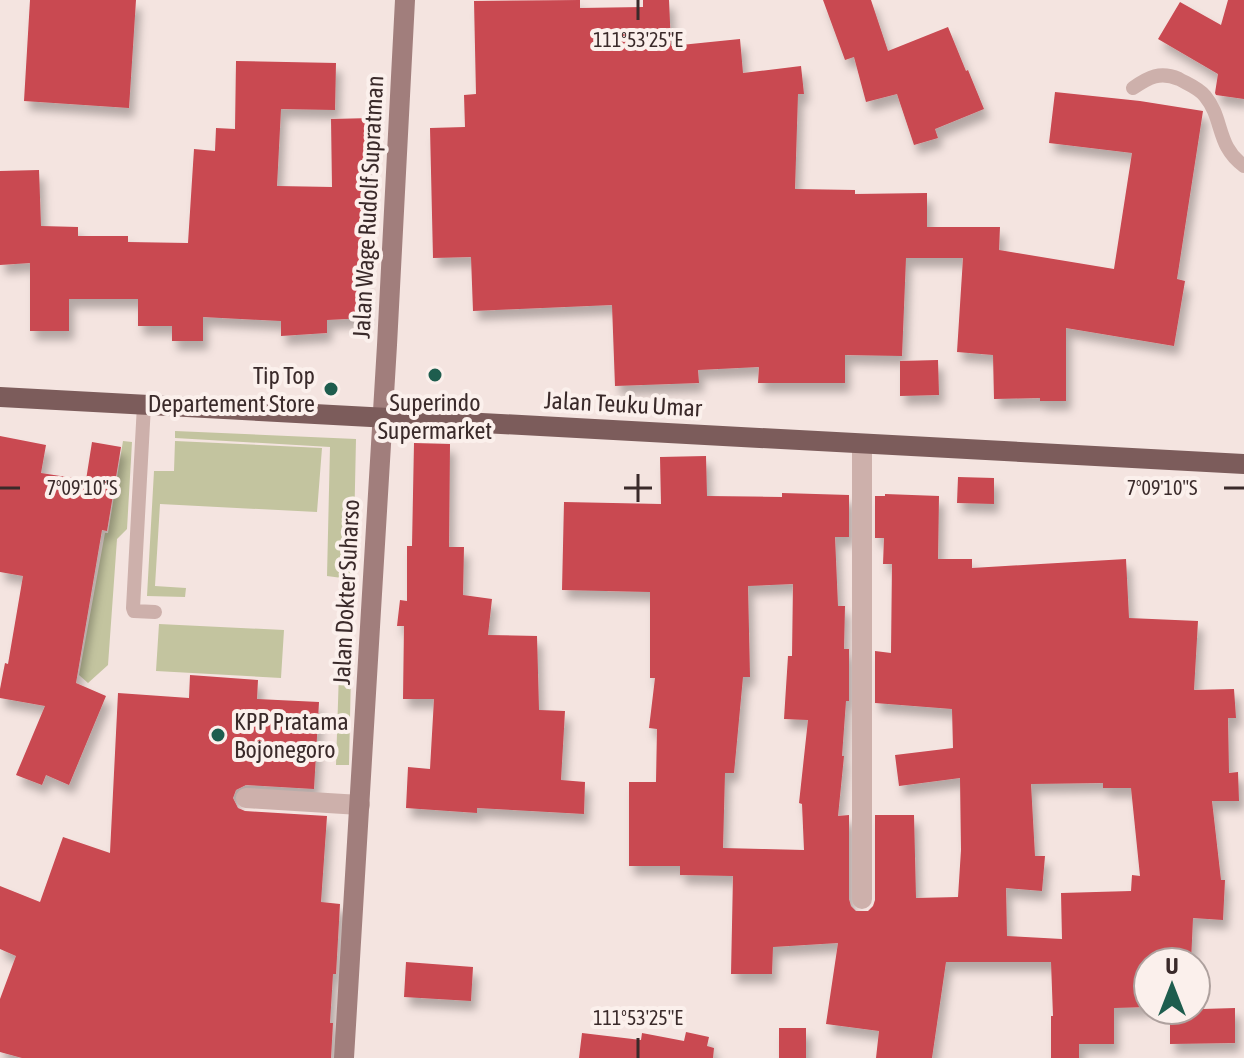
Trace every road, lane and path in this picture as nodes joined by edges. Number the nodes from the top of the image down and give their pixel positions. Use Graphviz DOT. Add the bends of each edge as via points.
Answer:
graph roads {
  1 [pos="405,0"];
  2 [pos="1133,88"];
  3 [pos="1244,166"];
  4 [pos="0,397"];
  5 [pos="144,405"];
  6 [pos="381,417"];
  7 [pos="862,444"];
  8 [pos="1244,464"];
  9 [pos="155,612"];
  10 [pos="246,798"];
  11 [pos="360,805"];
  12 [pos="862,899"];
  13 [pos="344,1058"];
  1 -- 6 [label="street, Jalan Wage Rudolf Supratman"];
  2 -- 3 [label="lane" via="1151,75 1169,75 1205,95 1223,141"];
  4 -- 5 [label="main road, Jalan Teuku Umar"];
  5 -- 6 [label="main road, Jalan Teuku Umar"];
  5 -- 9 [label="lane" via="133,608"];
  6 -- 7 [label="main road, Jalan Teuku Umar"];
  6 -- 11 [label="street, Jalan Dokter Suharso"];
  7 -- 8 [label="main road, Jalan Teuku Umar"];
  7 -- 12 [label="street"];
  10 -- 11 [label="street"];
  11 -- 13 [label="street, Jalan Dokter Suharso"];
}
